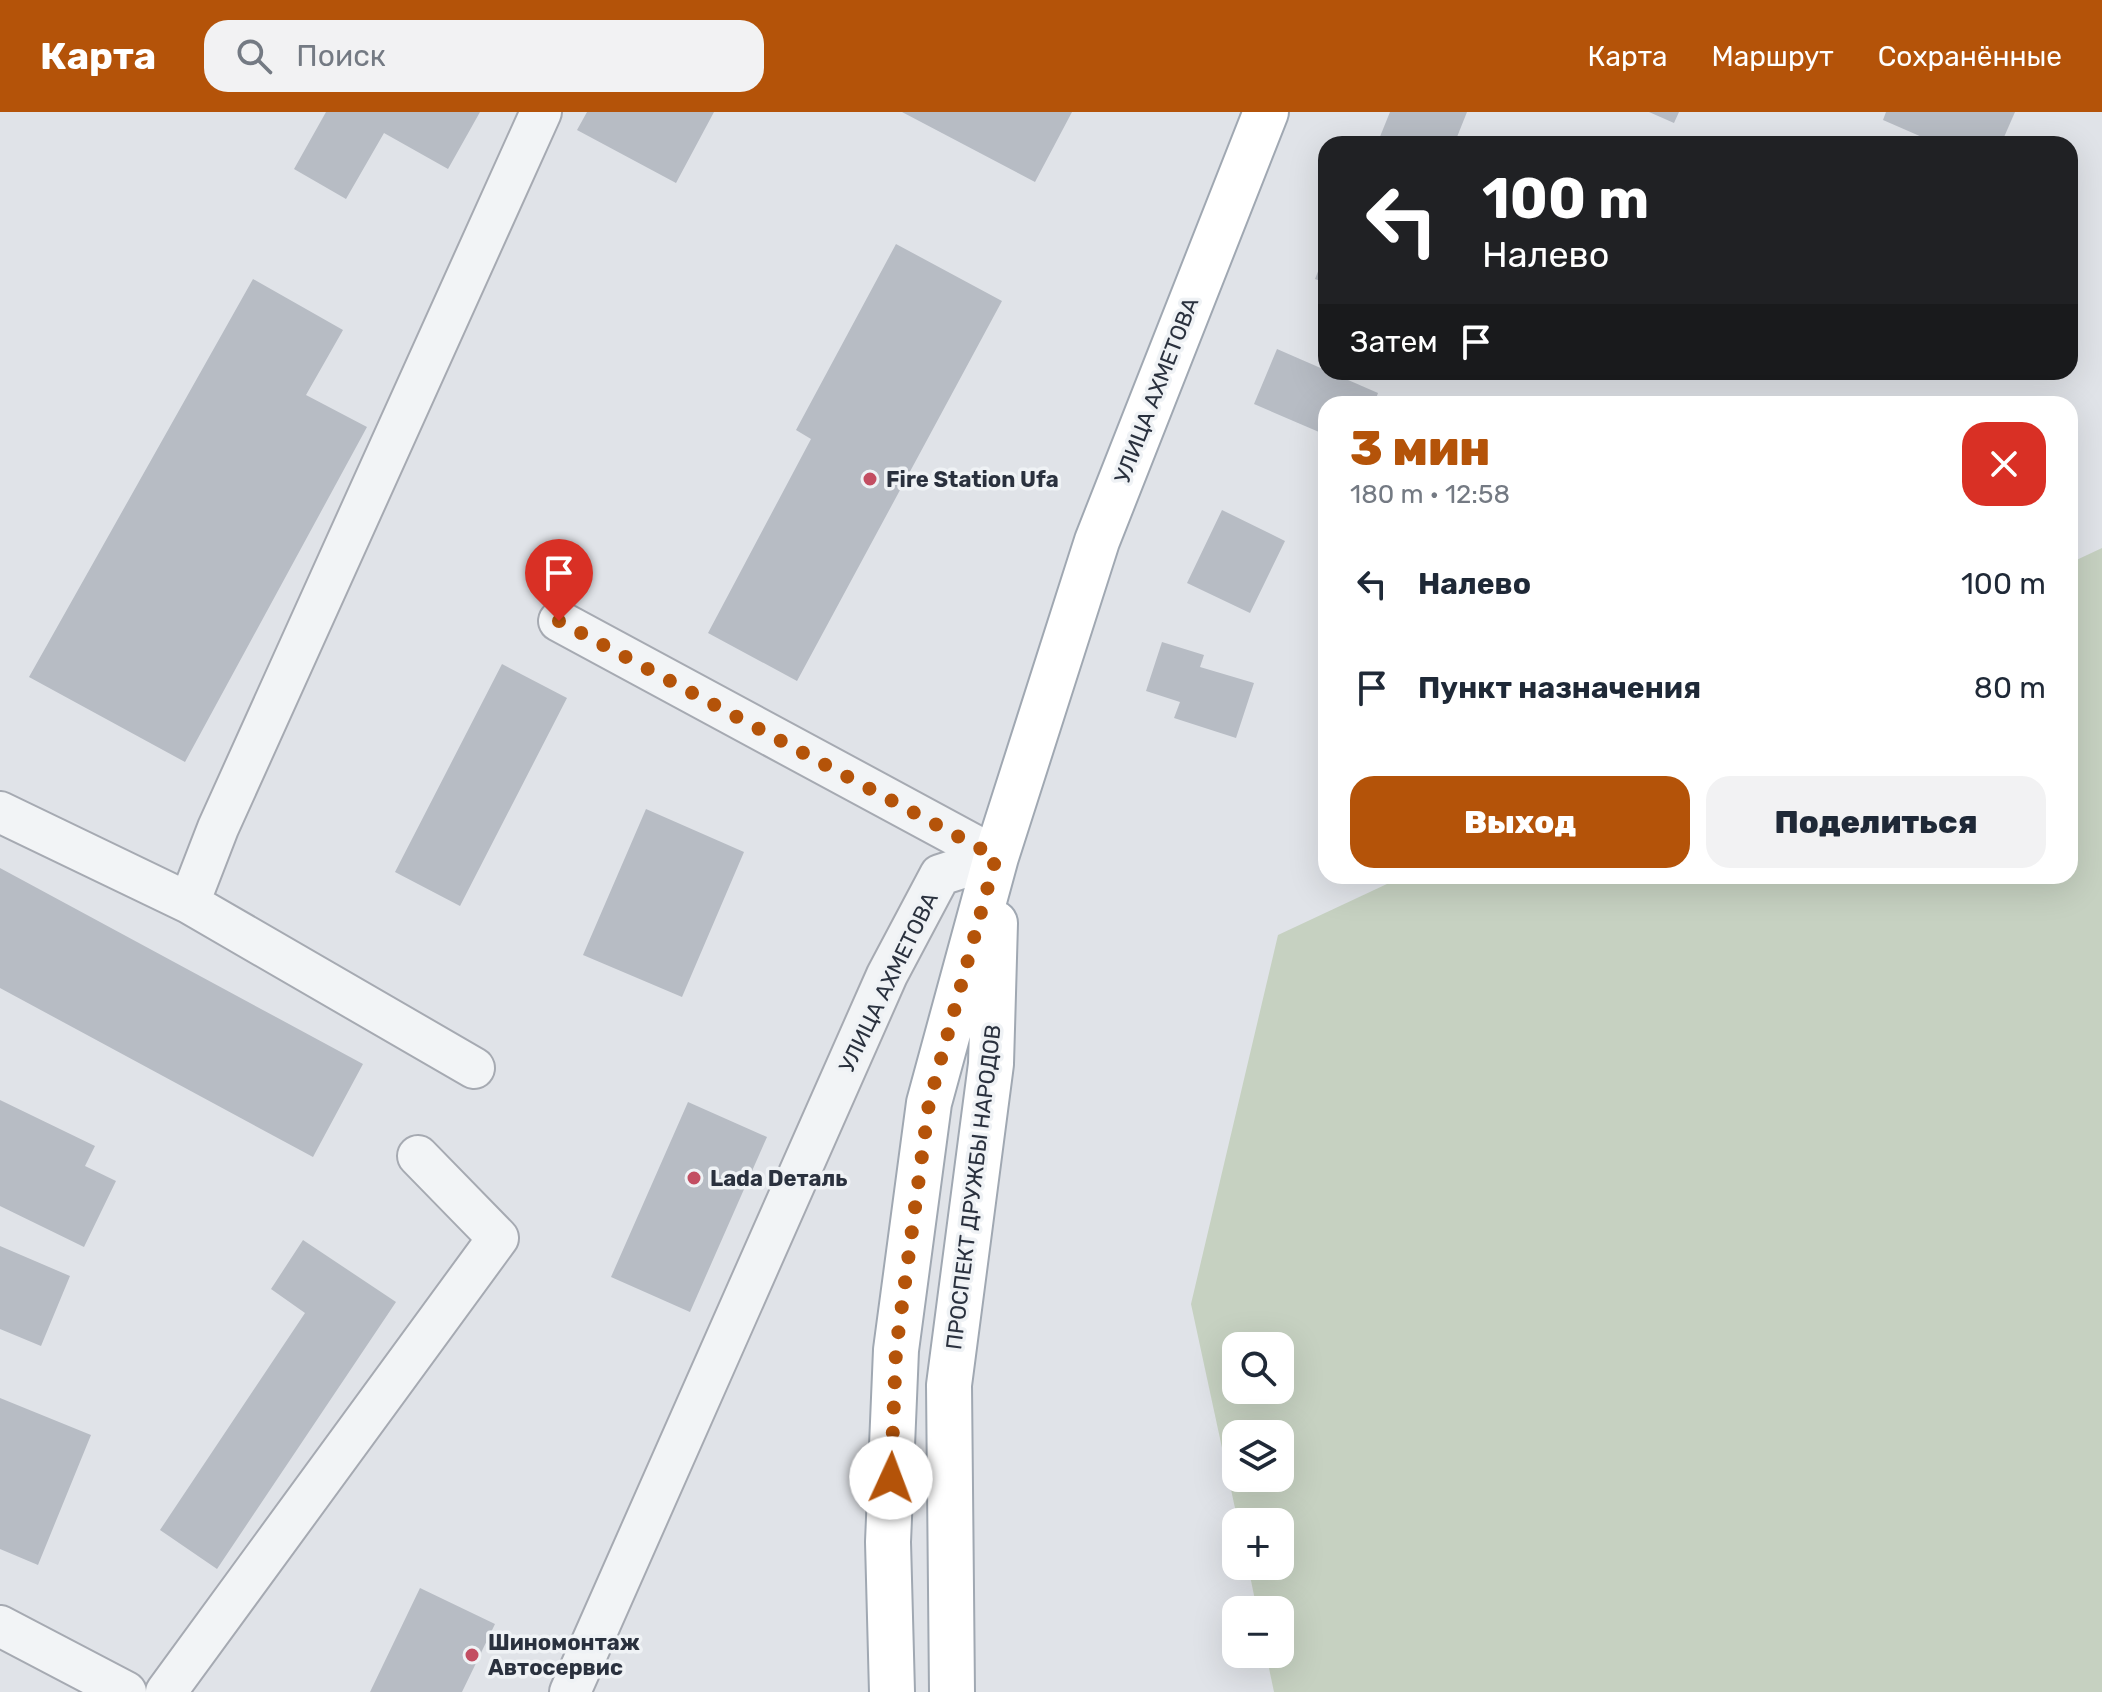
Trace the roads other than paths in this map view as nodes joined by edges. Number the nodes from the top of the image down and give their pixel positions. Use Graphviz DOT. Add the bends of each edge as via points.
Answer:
graph roads {
  1 [pos="541,112"];
  2 [pos="1266,112"];
  3 [pos="559,621"];
  4 [pos="0,812"];
  5 [pos="996,857"];
  6 [pos="189,903"];
  7 [pos="474,1068"];
  8 [pos="418,1156"];
  9 [pos="0,1626"];
  10 [pos="126,1692"];
  11 [pos="166,1692"];
  12 [pos="570,1692"];
  13 [pos="892,1692"];
  14 [pos="952,1692"];
  1 -- 6 [label="street" via="230,799"];
  2 -- 5 [label="main road, УЛИЦА АХМЕТОВА" via="1097,541"];
  3 -- 5 [label="street"];
  4 -- 6 [label="street"];
  5 -- 12 [label="street, УЛИЦА АХМЕТОВА" via="940,875 887,975"];
  5 -- 13 [label="main road, ПРОСПЕКТ ДРУЖБЫ НАРОДОВ" via="929,1103 896,1350 888,1542"];
  5 -- 14 [label="main road, ПРОСПЕКТ ДРУЖБЫ НАРОДОВ" via="991,1064 949,1385"];
  6 -- 7 [label="street"];
  8 -- 11 [label="street" via="498,1238"];
  9 -- 10 [label="street"];
}
